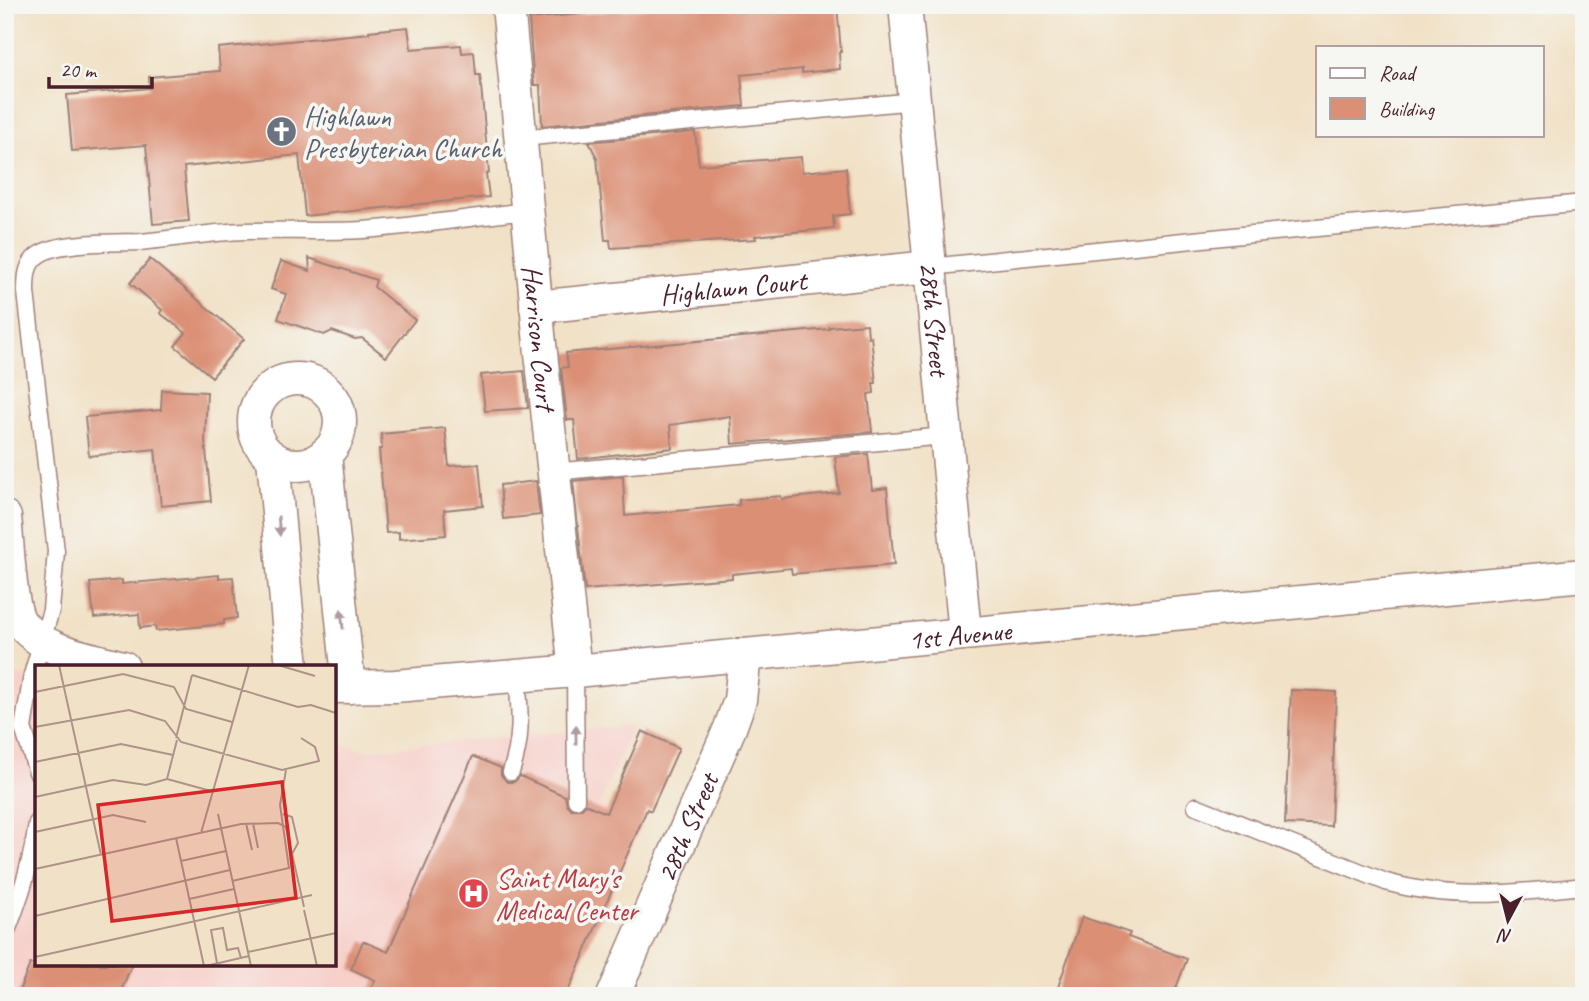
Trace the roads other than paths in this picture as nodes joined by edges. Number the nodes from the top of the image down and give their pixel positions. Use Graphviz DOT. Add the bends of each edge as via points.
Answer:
graph roads {
  1 [pos="508,5"];
  2 [pos="905,5"];
  3 [pos="915,101"];
  4 [pos="521,138"];
  5 [pos="1584,203"];
  6 [pos="527,211"];
  7 [pos="930,267"];
  8 [pos="536,307"];
  9 [pos="945,436"];
  10 [pos="325,454"];
  11 [pos="273,458"];
  12 [pos="553,472"];
  13 [pos="5,517"];
  14 [pos="1584,575"];
  15 [pos="965,633"];
  16 [pos="41,640"];
  17 [pos="745,655"];
  18 [pos="35,665"];
  19 [pos="115,665"];
  20 [pos="292,665"];
  21 [pos="35,666"];
  22 [pos="575,671"];
  23 [pos="517,676"];
  24 [pos="341,687"];
  25 [pos="23,728"];
  26 [pos="5,729"];
  27 [pos="35,766"];
  28 [pos="511,772"];
  29 [pos="576,800"];
  30 [pos="1196,806"];
  31 [pos="35,838"];
  32 [pos="1584,887"];
  33 [pos="5,936"];
  34 [pos="614,996"];
  1 -- 4 [label="street, Harrison Court"];
  2 -- 3 [label="street, 28th Street"];
  3 -- 4 [label="lane"];
  3 -- 7 [label="street, 28th Street"];
  4 -- 6 [label="street, Harrison Court"];
  5 -- 7 [label="lane"];
  6 -- 8 [label="street, Harrison Court"];
  6 -- 16 [label="lane" via="367,229 245,231 98,243 40,253 26,275 26,292 56,551 51,610"];
  7 -- 8 [label="street, Highlawn Court"];
  7 -- 9 [label="street, 28th Street"];
  8 -- 12 [label="street, Harrison Court"];
  9 -- 12 [label="lane"];
  9 -- 15 [label="street, 28th Street"];
  10 -- 11 [label="street" via="300,465"];
  10 -- 11 [label="street" via="339,430 335,402 315,382 286,380 262,395 253,422 256,436"];
  24 -- 10 [label="street, one-way"];
  11 -- 20 [label="street, one-way"];
  12 -- 22 [label="street, Harrison Court"];
  13 -- 16 [label="street" via="19,622"];
  14 -- 15 [label="street, 1st Avenue"];
  15 -- 17 [label="street, 1st Avenue"];
  16 -- 18 [label="lane"];
  16 -- 19 [label="street"];
  17 -- 22 [label="street, 1st Avenue"];
  17 -- 34 [label="street, 28th Street" via="740,700 730,729"];
  21 -- 25 [label="lane"];
  22 -- 23 [label="street, 1st Avenue"];
  29 -- 22 [label="lane, one-way"];
  23 -- 24 [label="street, 1st Avenue"];
  23 -- 28 [label="lane" via="521,730"];
  25 -- 26 [label="lane"];
  25 -- 27 [label="lane"];
  30 -- 32 [label="lane" via="1411,889 1470,895"];
  31 -- 33 [label="lane"];
}
